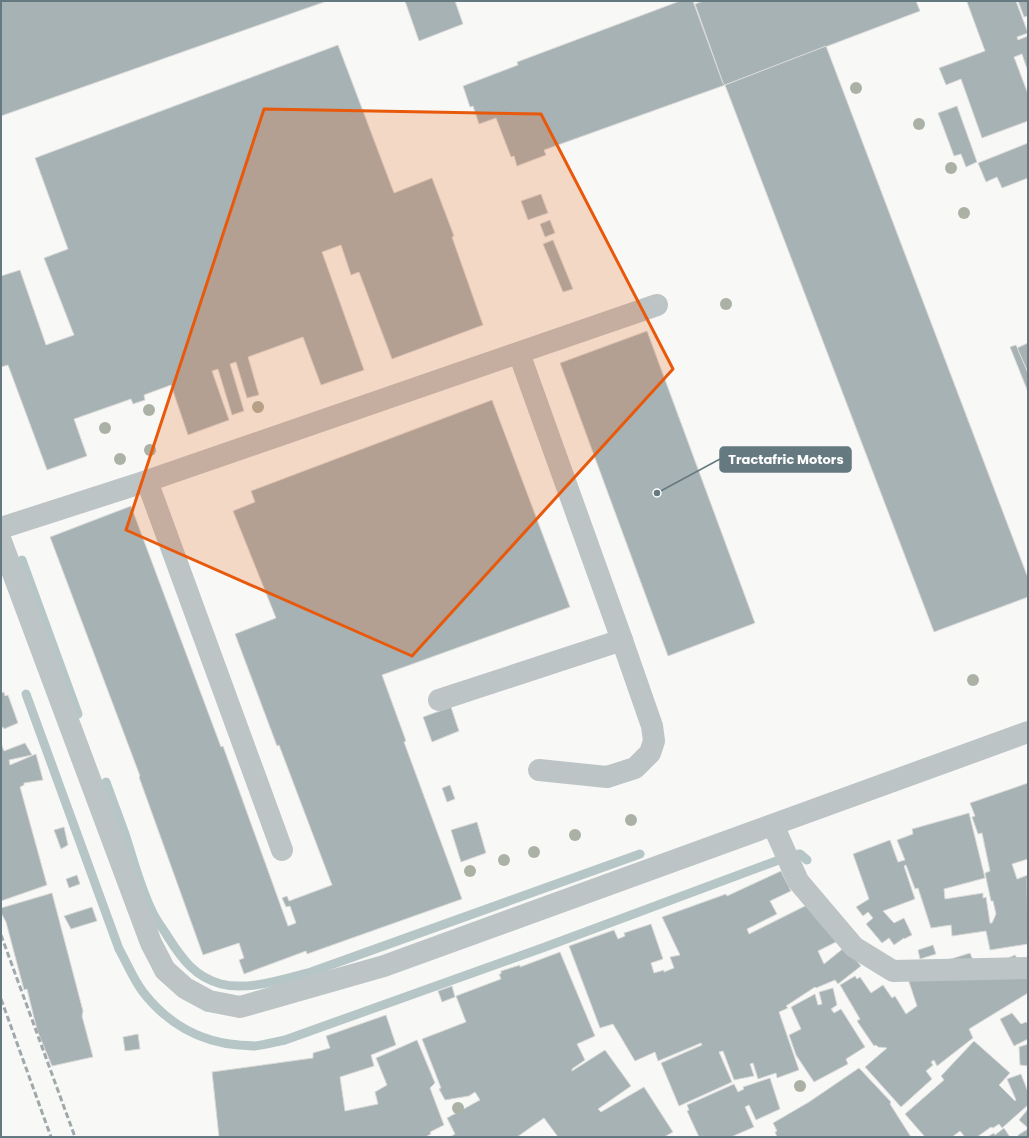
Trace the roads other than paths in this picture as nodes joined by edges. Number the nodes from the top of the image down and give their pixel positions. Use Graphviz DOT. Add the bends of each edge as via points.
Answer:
graph roads {
  1 [pos="657,306"];
  2 [pos="519,353"];
  3 [pos="147,481"];
  4 [pos="1,528"];
  5 [pos="1,541"];
  6 [pos="622,640"];
  7 [pos="438,700"];
  8 [pos="1028,732"];
  9 [pos="539,770"];
  10 [pos="773,825"];
  11 [pos="282,850"];
  12 [pos="1028,968"];
  1 -- 2 [label="street"];
  2 -- 3 [label="street"];
  2 -- 6 [label="street"];
  3 -- 4 [label="street"];
  3 -- 11 [label="street"];
  5 -- 10 [label="street" via="151,943 165,970 185,988 209,1001 240,1007 384,966"];
  6 -- 7 [label="street"];
  6 -- 9 [label="street" via="652,726 654,741 650,753 635,768 607,777"];
  8 -- 10 [label="street"];
  10 -- 12 [label="street" via="798,882 854,947 893,971"];
}
